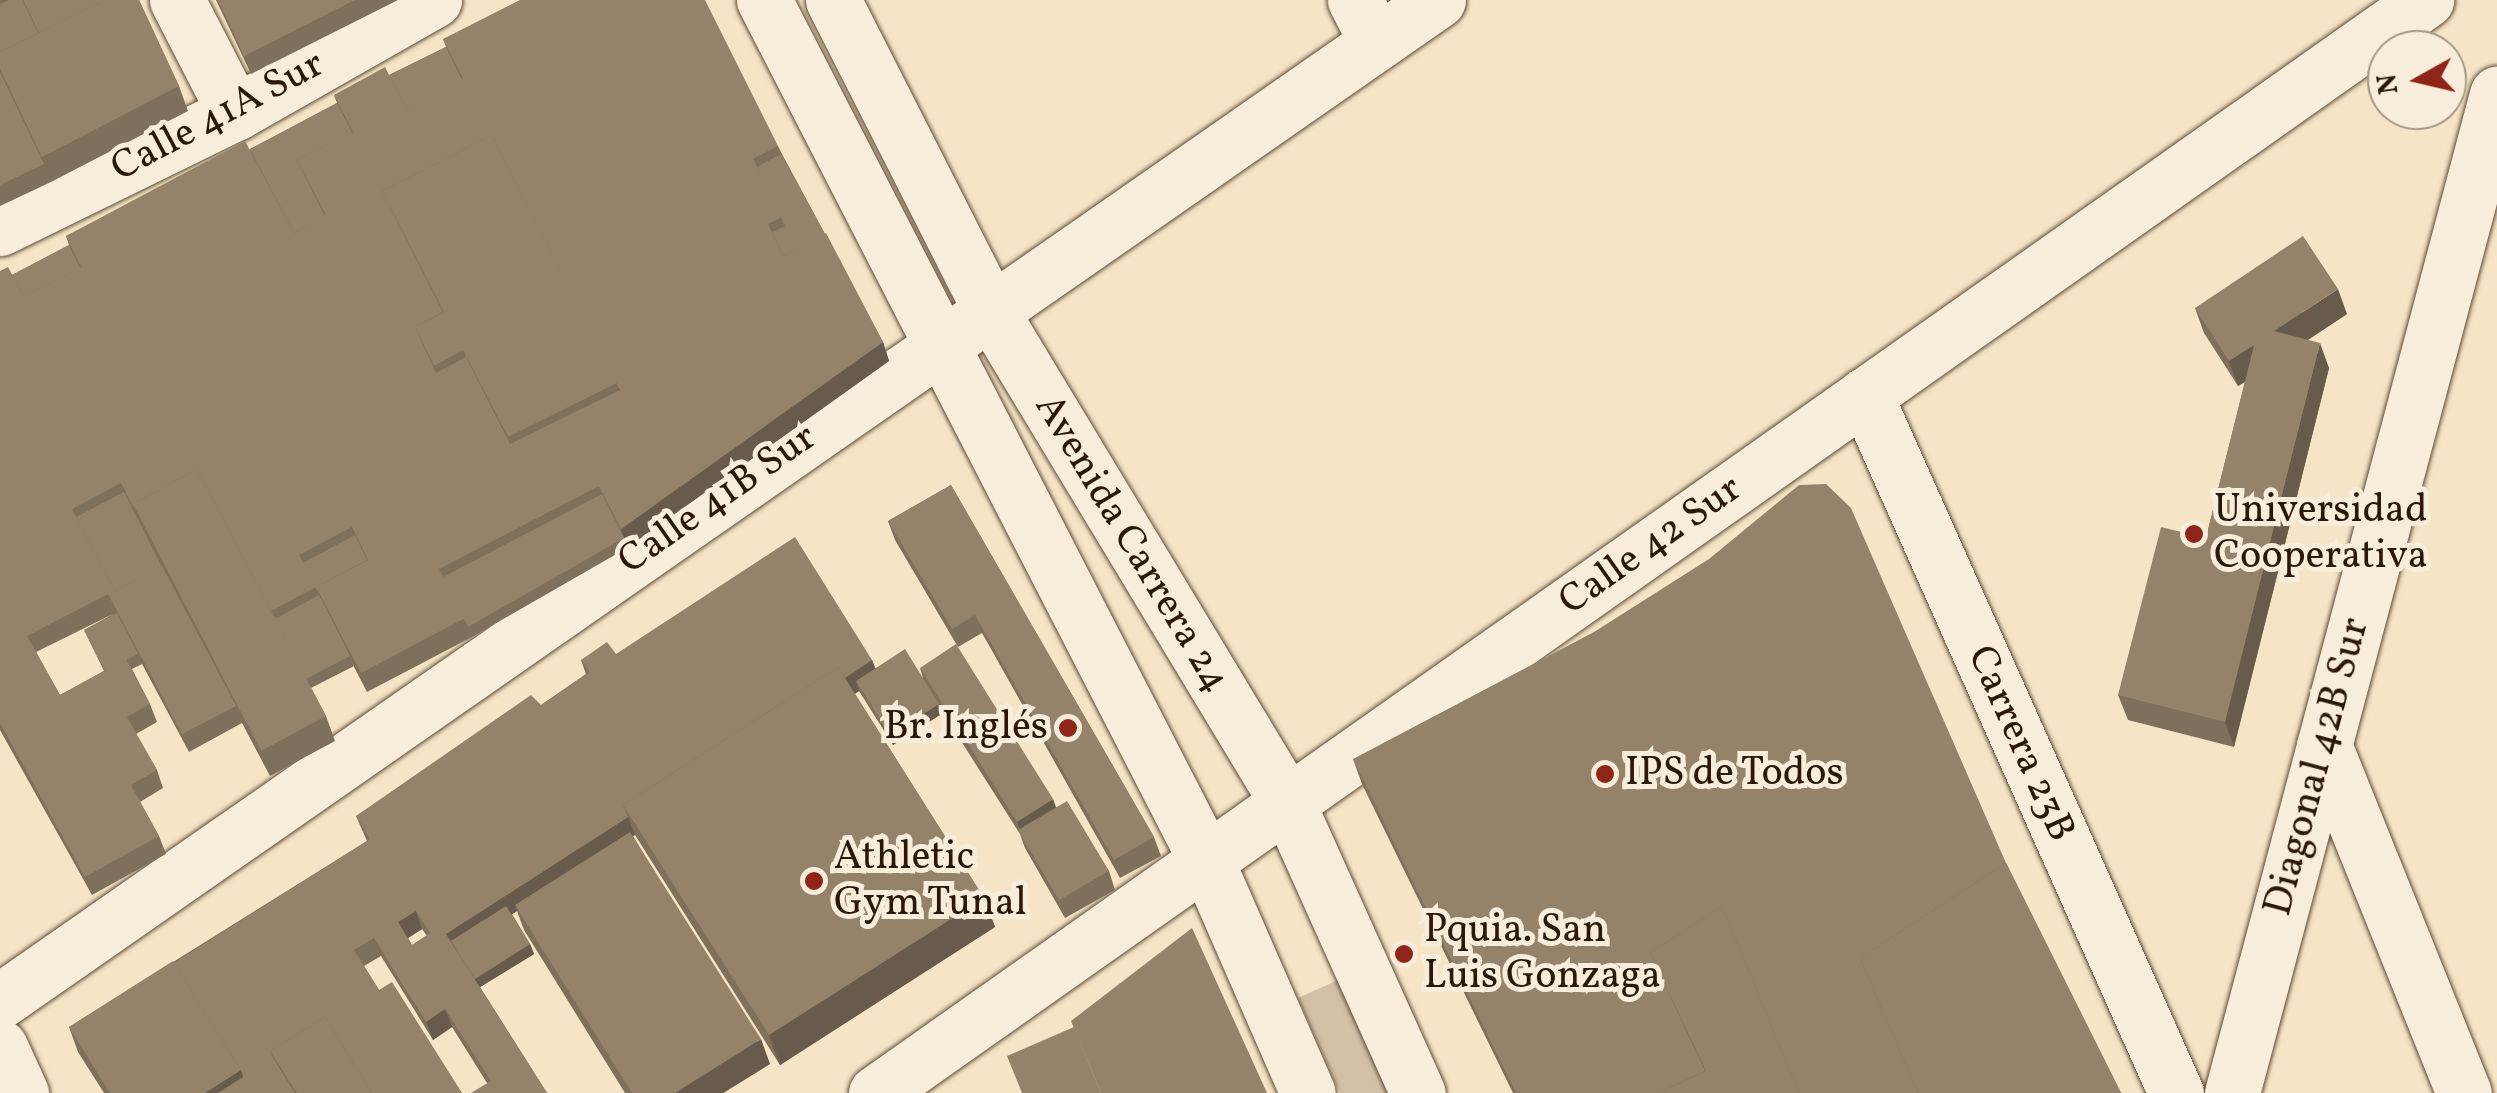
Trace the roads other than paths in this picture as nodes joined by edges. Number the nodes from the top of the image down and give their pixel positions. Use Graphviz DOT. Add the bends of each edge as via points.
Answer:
graph roads {
  1 [pos="177,0"];
  2 [pos="434,0"];
  3 [pos="764,0"];
  4 [pos="832,0"];
  5 [pos="1438,0"];
  6 [pos="2426,0"];
  7 [pos="1365,21"];
  8 [pos="2497,94"];
  9 [pos="235,113"];
  10 [pos="0,228"];
  11 [pos="990,310"];
  12 [pos="940,346"];
  13 [pos="1866,395"];
  14 [pos="2324,746"];
  15 [pos="1287,802"];
  16 [pos="1206,860"];
  17 [pos="0,1001"];
  18 [pos="0,1047"];
  19 [pos="21,1093"];
  20 [pos="876,1093"];
  21 [pos="1308,1093"];
  22 [pos="1418,1093"];
  23 [pos="2176,1093"];
  24 [pos="2232,1093"];
  25 [pos="2464,1093"];
  1 -- 9 [label="street"];
  2 -- 9 [label="street, Calle 41A Sur"];
  3 -- 12 [label="street, Avenida Carrera 24"];
  4 -- 11 [label="street, Avenida Carrera 24"];
  5 -- 7 [label="street, Calle 41B Sur"];
  6 -- 13 [label="street, Calle 42 Sur"];
  7 -- 11 [label="street, Calle 41B Sur"];
  8 -- 14 [label="street, Diagonal 42B Sur"];
  9 -- 10 [label="street, Calle 41A Sur"];
  11 -- 12 [label="street, Calle 41B Sur"];
  11 -- 15 [label="street, Avenida Carrera 24"];
  12 -- 16 [label="street, Avenida Carrera 24"];
  12 -- 17 [label="street, Calle 41B Sur"];
  13 -- 15 [label="street, Calle 42 Sur"];
  13 -- 23 [label="street, Carrera 23B"];
  14 -- 24 [label="street, Diagonal 42B Sur"];
  14 -- 25 [label="street"];
  15 -- 16 [label="street, Calle 42 Sur"];
  15 -- 22 [label="street, Avenida Carrera 24"];
  16 -- 20 [label="street, Calle 42 Sur"];
  16 -- 21 [label="street, Avenida Carrera 24"];
  18 -- 19 [label="street"];
}
